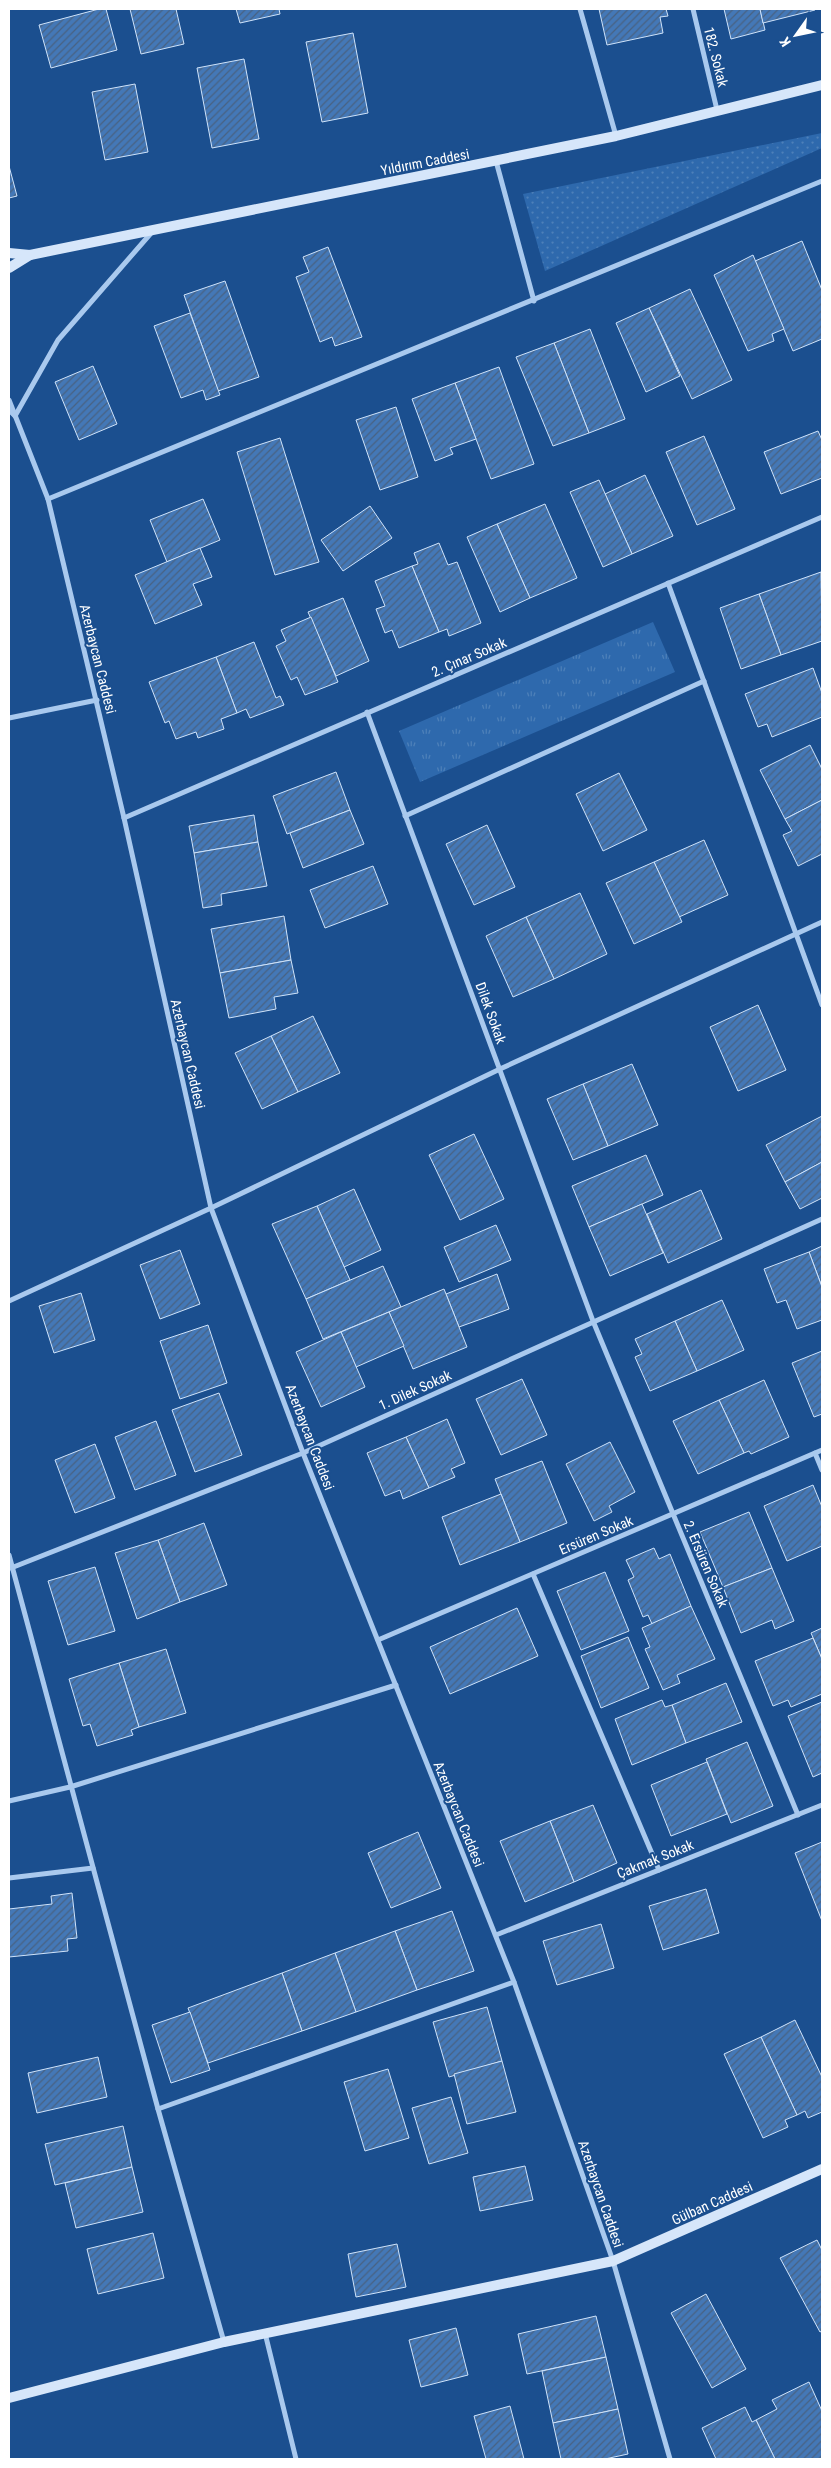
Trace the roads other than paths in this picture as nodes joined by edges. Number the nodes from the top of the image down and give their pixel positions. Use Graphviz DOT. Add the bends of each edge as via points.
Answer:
graph roads {
  1 [pos="580,9"];
  2 [pos="693,9"];
  3 [pos="822,85"];
  4 [pos="718,111"];
  5 [pos="616,136"];
  6 [pos="496,162"];
  7 [pos="822,181"];
  8 [pos="154,230"];
  9 [pos="9,253"];
  10 [pos="30,255"];
  11 [pos="9,268"];
  12 [pos="534,301"];
  13 [pos="9,400"];
  14 [pos="9,410"];
  15 [pos="15,416"];
  16 [pos="48,499"];
  17 [pos="822,517"];
  18 [pos="668,583"];
  19 [pos="704,681"];
  20 [pos="97,700"];
  21 [pos="367,712"];
  22 [pos="9,718"];
  23 [pos="406,816"];
  24 [pos="124,818"];
  25 [pos="822,922"];
  26 [pos="796,934"];
  27 [pos="822,1005"];
  28 [pos="500,1069"];
  29 [pos="211,1208"];
  30 [pos="822,1219"];
  31 [pos="9,1300"];
  32 [pos="593,1321"];
  33 [pos="822,1450"];
  34 [pos="303,1452"];
  35 [pos="815,1453"];
  36 [pos="822,1470"];
  37 [pos="673,1514"];
  38 [pos="9,1555"];
  39 [pos="11,1568"];
  40 [pos="533,1574"];
  41 [pos="378,1640"];
  42 [pos="396,1685"];
  43 [pos="70,1787"];
  44 [pos="9,1801"];
  45 [pos="822,1805"];
  46 [pos="798,1815"];
  47 [pos="93,1868"];
  48 [pos="659,1870"];
  49 [pos="9,1878"];
  50 [pos="496,1935"];
  51 [pos="514,1982"];
  52 [pos="158,2109"];
  53 [pos="822,2170"];
  54 [pos="613,2261"];
  55 [pos="265,2333"];
  56 [pos="224,2342"];
  57 [pos="9,2398"];
  58 [pos="296,2459"];
  59 [pos="670,2459"];
  1 -- 5 [label="street"];
  2 -- 4 [label="street, 182. Sokak"];
  3 -- 4 [label="main road, Yıldırım Caddesi"];
  4 -- 5 [label="main road, Yıldırım Caddesi"];
  5 -- 6 [label="main road, Yıldırım Caddesi"];
  6 -- 8 [label="main road, Yıldırım Caddesi"];
  6 -- 12 [label="street"];
  7 -- 12 [label="street"];
  8 -- 10 [label="main road, Yıldırım Caddesi"];
  8 -- 15 [label="street" via="58,340"];
  9 -- 10 [label="main road"];
  10 -- 11 [label="main road"];
  12 -- 16 [label="street"];
  13 -- 15 [label="street, Azerbaycan Caddesi"];
  14 -- 15 [label="street"];
  15 -- 16 [label="street, Azerbaycan Caddesi"];
  16 -- 20 [label="street, Azerbaycan Caddesi"];
  17 -- 18 [label="street, 2. Çınar Sokak"];
  18 -- 19 [label="street"];
  18 -- 21 [label="street, 2. Çınar Sokak"];
  19 -- 23 [label="street"];
  19 -- 26 [label="street"];
  20 -- 22 [label="street"];
  20 -- 24 [label="street, Azerbaycan Caddesi"];
  21 -- 23 [label="street, Dilek Sokak"];
  21 -- 24 [label="street, 2. Çınar Sokak"];
  23 -- 28 [label="street, Dilek Sokak"];
  24 -- 29 [label="street, Azerbaycan Caddesi"];
  25 -- 26 [label="street"];
  26 -- 27 [label="street"];
  26 -- 28 [label="street"];
  28 -- 29 [label="street"];
  28 -- 32 [label="street, Dilek Sokak"];
  29 -- 31 [label="street"];
  29 -- 34 [label="street, Azerbaycan Caddesi"];
  30 -- 32 [label="street, 1. Dilek Sokak"];
  32 -- 34 [label="street, 1. Dilek Sokak"];
  32 -- 37 [label="street, 2. Ersüren Sokak"];
  33 -- 35 [label="street, Ersüren Sokak"];
  34 -- 39 [label="street, 1. Dilek Sokak"];
  34 -- 41 [label="street, Azerbaycan Caddesi"];
  35 -- 36 [label="street"];
  35 -- 37 [label="street, Ersüren Sokak"];
  37 -- 40 [label="street, Ersüren Sokak"];
  37 -- 46 [label="street, 2. Ersüren Sokak"];
  38 -- 39 [label="street"];
  39 -- 43 [label="street"];
  40 -- 41 [label="street, Ersüren Sokak"];
  40 -- 48 [label="street"];
  41 -- 42 [label="street, Azerbaycan Caddesi"];
  42 -- 43 [label="street"];
  42 -- 50 [label="street, Azerbaycan Caddesi"];
  43 -- 44 [label="street"];
  43 -- 47 [label="street"];
  45 -- 46 [label="street, Çakmak Sokak"];
  46 -- 48 [label="street, Çakmak Sokak"];
  47 -- 49 [label="street"];
  47 -- 52 [label="street"];
  48 -- 50 [label="street, Çakmak Sokak"];
  50 -- 51 [label="street, Azerbaycan Caddesi"];
  51 -- 52 [label="street"];
  51 -- 54 [label="street, Azerbaycan Caddesi"];
  52 -- 56 [label="street"];
  53 -- 54 [label="main road, Gülban Caddesi"];
  54 -- 55 [label="main road, Gülban Caddesi"];
  54 -- 59 [label="street, Azerbaycan Caddesi"];
  55 -- 56 [label="main road, Gülban Caddesi"];
  55 -- 58 [label="street"];
  56 -- 57 [label="main road, Gülban Caddesi"];
}
